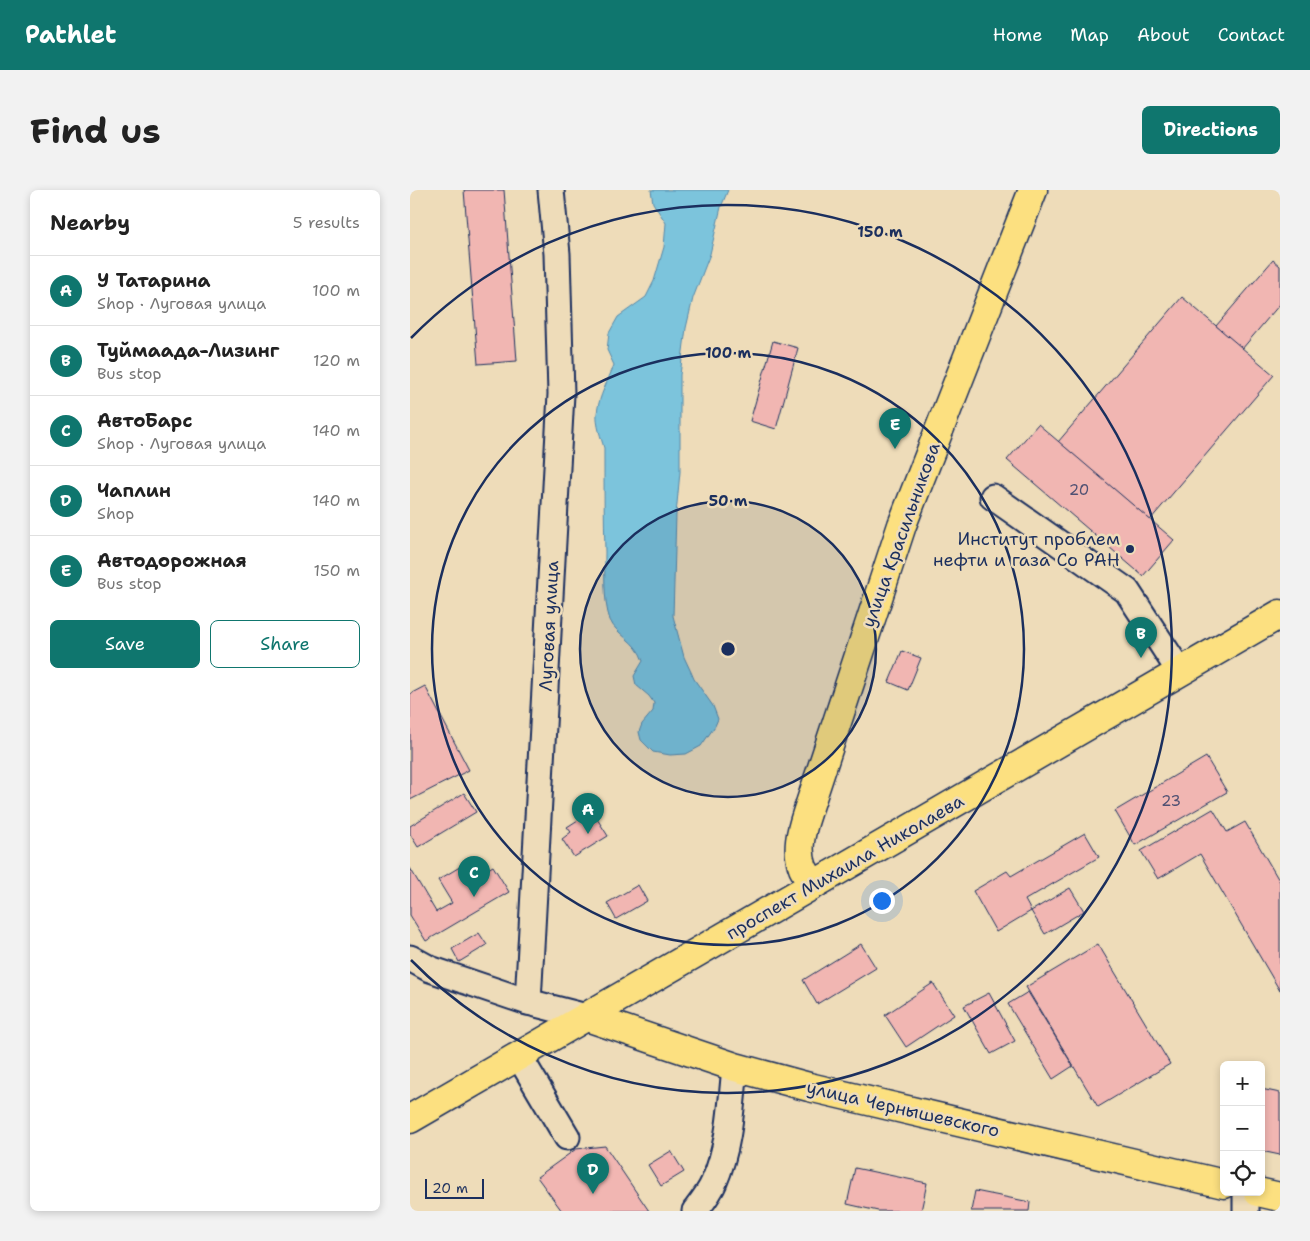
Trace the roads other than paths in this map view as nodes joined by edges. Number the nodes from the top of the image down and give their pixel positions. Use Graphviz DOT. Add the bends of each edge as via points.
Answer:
graph roads {
  1 [pos="551,190"];
  2 [pos="1033,190"];
  3 [pos="992,497"];
  4 [pos="1280,614"];
  5 [pos="1180,672"];
  6 [pos="813,885"];
  7 [pos="410,958"];
  8 [pos="528,1002"];
  9 [pos="587,1017"];
  10 [pos="519,1056"];
  11 [pos="735,1067"];
  12 [pos="410,1119"];
  13 [pos="567,1137"];
  14 [pos="1220,1183"];
  15 [pos="1265,1194"];
  16 [pos="1246,1196"];
  17 [pos="1280,1197"];
  18 [pos="695,1211"];
  19 [pos="1246,1211"];
  1 -- 8 [label="street, Луговая улица" via="561,394"];
  2 -- 6 [label="main road, улица Красильникова" via="902,526 807,813 799,852"];
  3 -- 5 [label="street" via="1127,591"];
  4 -- 5 [label="main road, проспект Михаила Николаева"];
  5 -- 6 [label="main road, проспект Михаила Николаева"];
  6 -- 9 [label="main road, проспект Михаила Николаева"];
  7 -- 8 [label="street" via="430,969"];
  8 -- 9 [label="street"];
  9 -- 10 [label="main road, проспект Михаила Николаева"];
  9 -- 11 [label="main road, улица Чернышевского"];
  10 -- 12 [label="main road, проспект Михаила Николаева"];
  10 -- 13 [label="street"];
  11 -- 14 [label="main road, улица Чернышевского"];
  11 -- 18 [label="street" via="730,1127 723,1156 714,1184"];
  15 -- 17 [label="main road"];
  16 -- 19 [label="street"];
}
